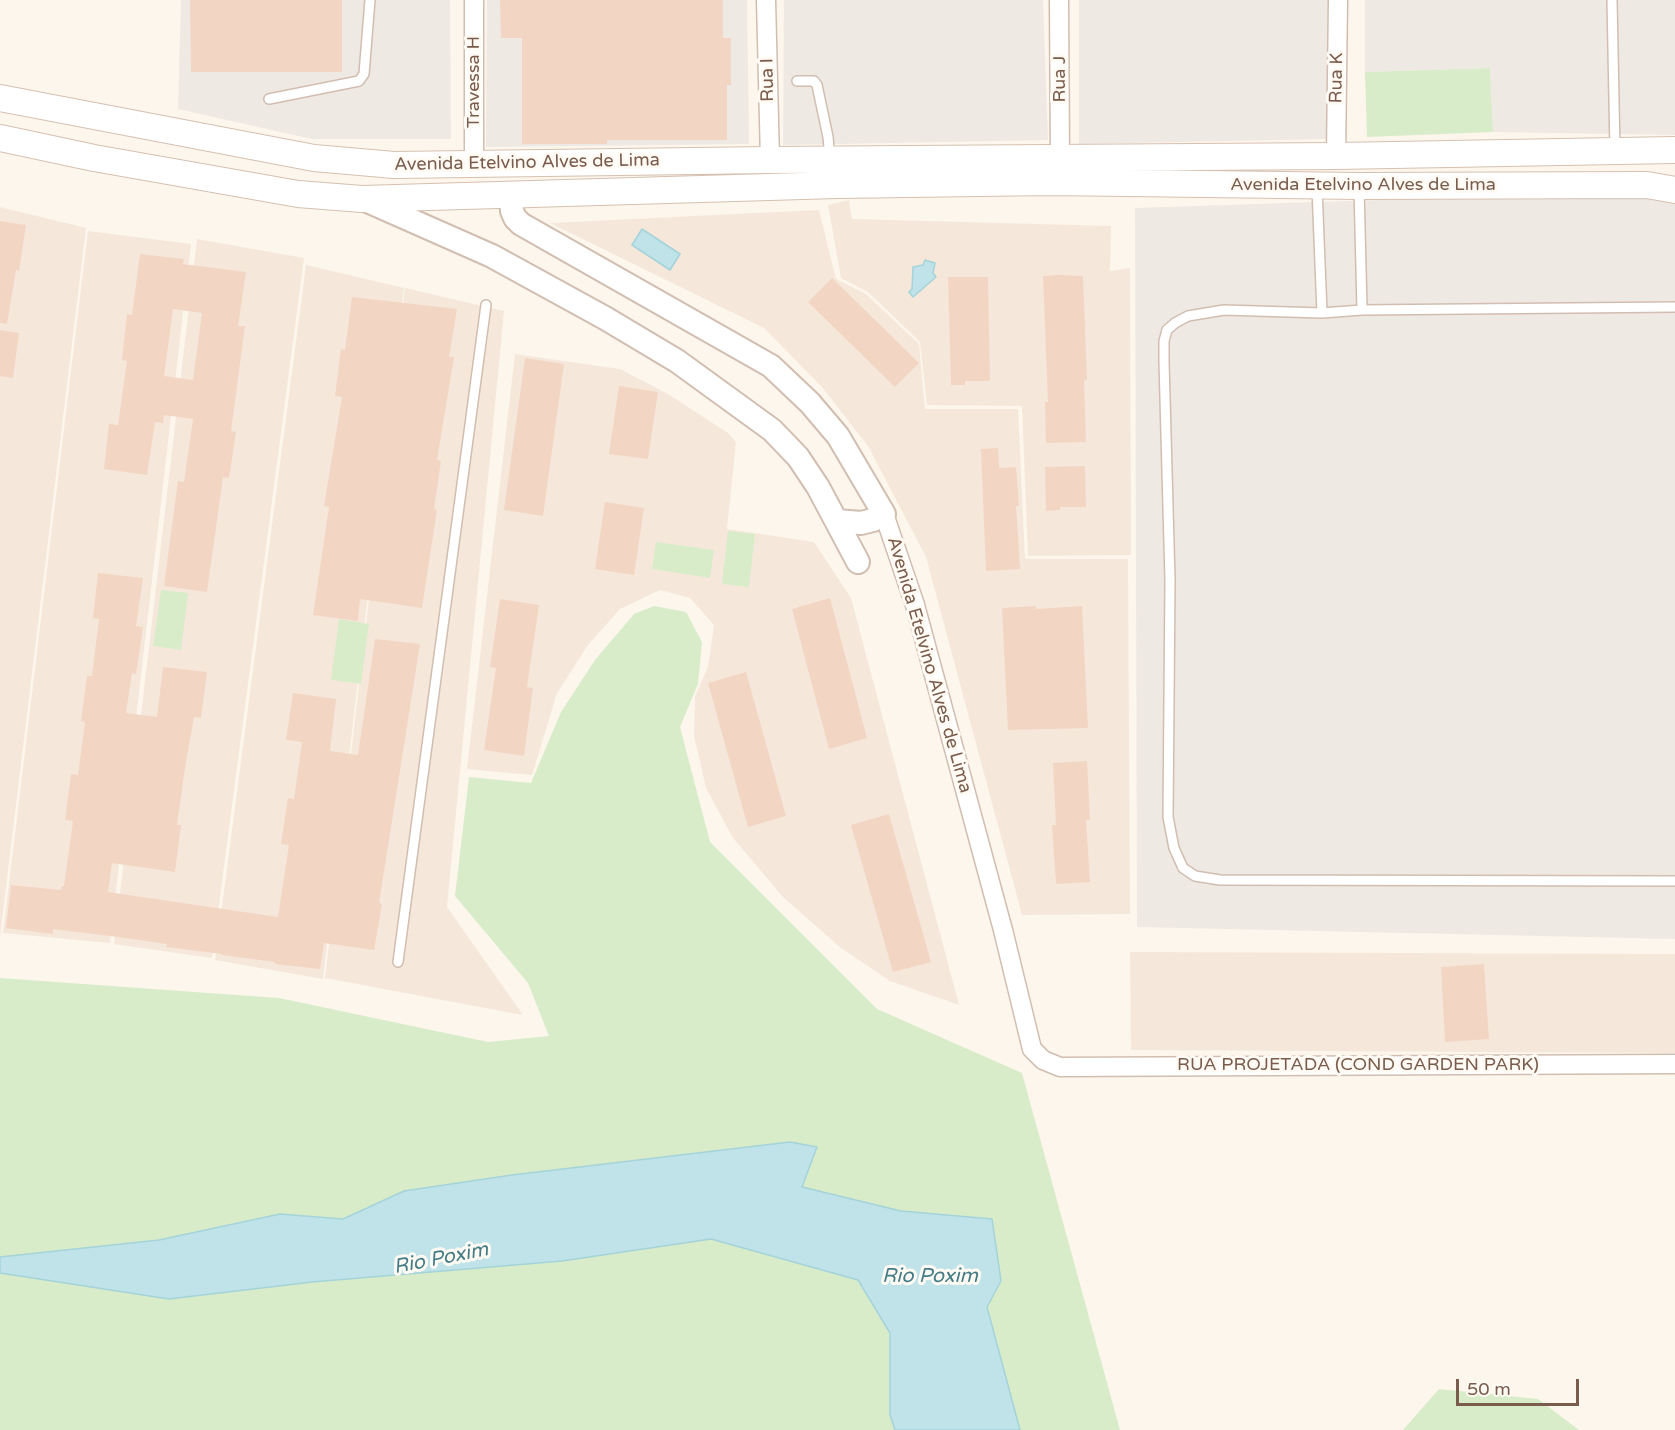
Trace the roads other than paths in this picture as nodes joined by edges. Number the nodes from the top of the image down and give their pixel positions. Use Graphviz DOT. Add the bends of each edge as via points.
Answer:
graph roads {
  1 [pos="370,0"];
  2 [pos="474,0"];
  3 [pos="766,0"];
  4 [pos="1059,0"];
  5 [pos="1338,0"];
  6 [pos="1612,0"];
  7 [pos="797,81"];
  8 [pos="0,98"];
  9 [pos="269,99"];
  10 [pos="0,138"];
  11 [pos="1675,150"];
  12 [pos="1615,151"];
  13 [pos="1336,156"];
  14 [pos="1060,157"];
  15 [pos="830,159"];
  16 [pos="770,160"];
  17 [pos="474,164"];
  18 [pos="1050,182"];
  19 [pos="1317,185"];
  20 [pos="1359,186"];
  21 [pos="1675,190"];
  22 [pos="512,194"];
  23 [pos="362,199"];
  24 [pos="486,305"];
  25 [pos="1675,307"];
  26 [pos="1362,310"];
  27 [pos="1322,312"];
  28 [pos="884,513"];
  29 [pos="837,521"];
  30 [pos="858,562"];
  31 [pos="1675,881"];
  32 [pos="398,962"];
  33 [pos="1043,1060"];
  34 [pos="1675,1064"];
  1 -- 9 [label="lane" via="364,74 359,81"];
  2 -- 17 [label="street, Travessa H"];
  3 -- 16 [label="street, Rua I"];
  4 -- 14 [label="street, Rua J"];
  5 -- 13 [label="street, Rua K"];
  6 -- 12 [label="lane"];
  7 -- 15 [label="lane" via="814,81 817,85"];
  8 -- 17 [label="main road, Avenida Etelvino Alves de Lima" via="314,158 394,165"];
  10 -- 23 [label="main road, Avenida Etelvino Alves de Lima" via="298,194"];
  11 -- 12 [label="main road, Avenida Etelvino Alves de Lima"];
  12 -- 13 [label="main road, Avenida Etelvino Alves de Lima"];
  13 -- 14 [label="main road, Avenida Etelvino Alves de Lima"];
  14 -- 15 [label="main road, Avenida Etelvino Alves de Lima"];
  14 -- 18 [label="street"];
  15 -- 16 [label="main road, Avenida Etelvino Alves de Lima"];
  16 -- 17 [label="main road, Avenida Etelvino Alves de Lima"];
  18 -- 19 [label="main road, Avenida Etelvino Alves de Lima"];
  18 -- 22 [label="main road, Avenida Etelvino Alves de Lima"];
  19 -- 20 [label="main road, Avenida Etelvino Alves de Lima"];
  19 -- 27 [label="lane"];
  20 -- 21 [label="main road, Avenida Etelvino Alves de Lima" via="1647,185"];
  20 -- 26 [label="lane"];
  22 -- 23 [label="main road, Avenida Etelvino Alves de Lima"];
  22 -- 28 [label="street, Avenida Etelvino Alves de Lima" via="512,211 521,224 771,366 838,436"];
  23 -- 29 [label="street, Avenida Etelvino Alves de Lima" via="492,256 677,361 778,437 798,457"];
  24 -- 32 [label="lane"];
  25 -- 26 [label="lane"];
  26 -- 27 [label="lane"];
  27 -- 31 [label="lane" via="1224,310 1188,316 1167,330 1164,341 1170,580 1168,816 1174,848 1183,868 1195,876 1220,880"];
  28 -- 29 [label="street" via="861,523"];
  28 -- 33 [label="street, Avenida Etelvino Alves de Lima" via="915,605 1032,1049"];
  29 -- 30 [label="street, Avenida Etelvino Alves de Lima"];
  33 -- 34 [label="street, RUA PROJETADA (COND GARDEN PARK)" via="1060,1067"];
}
